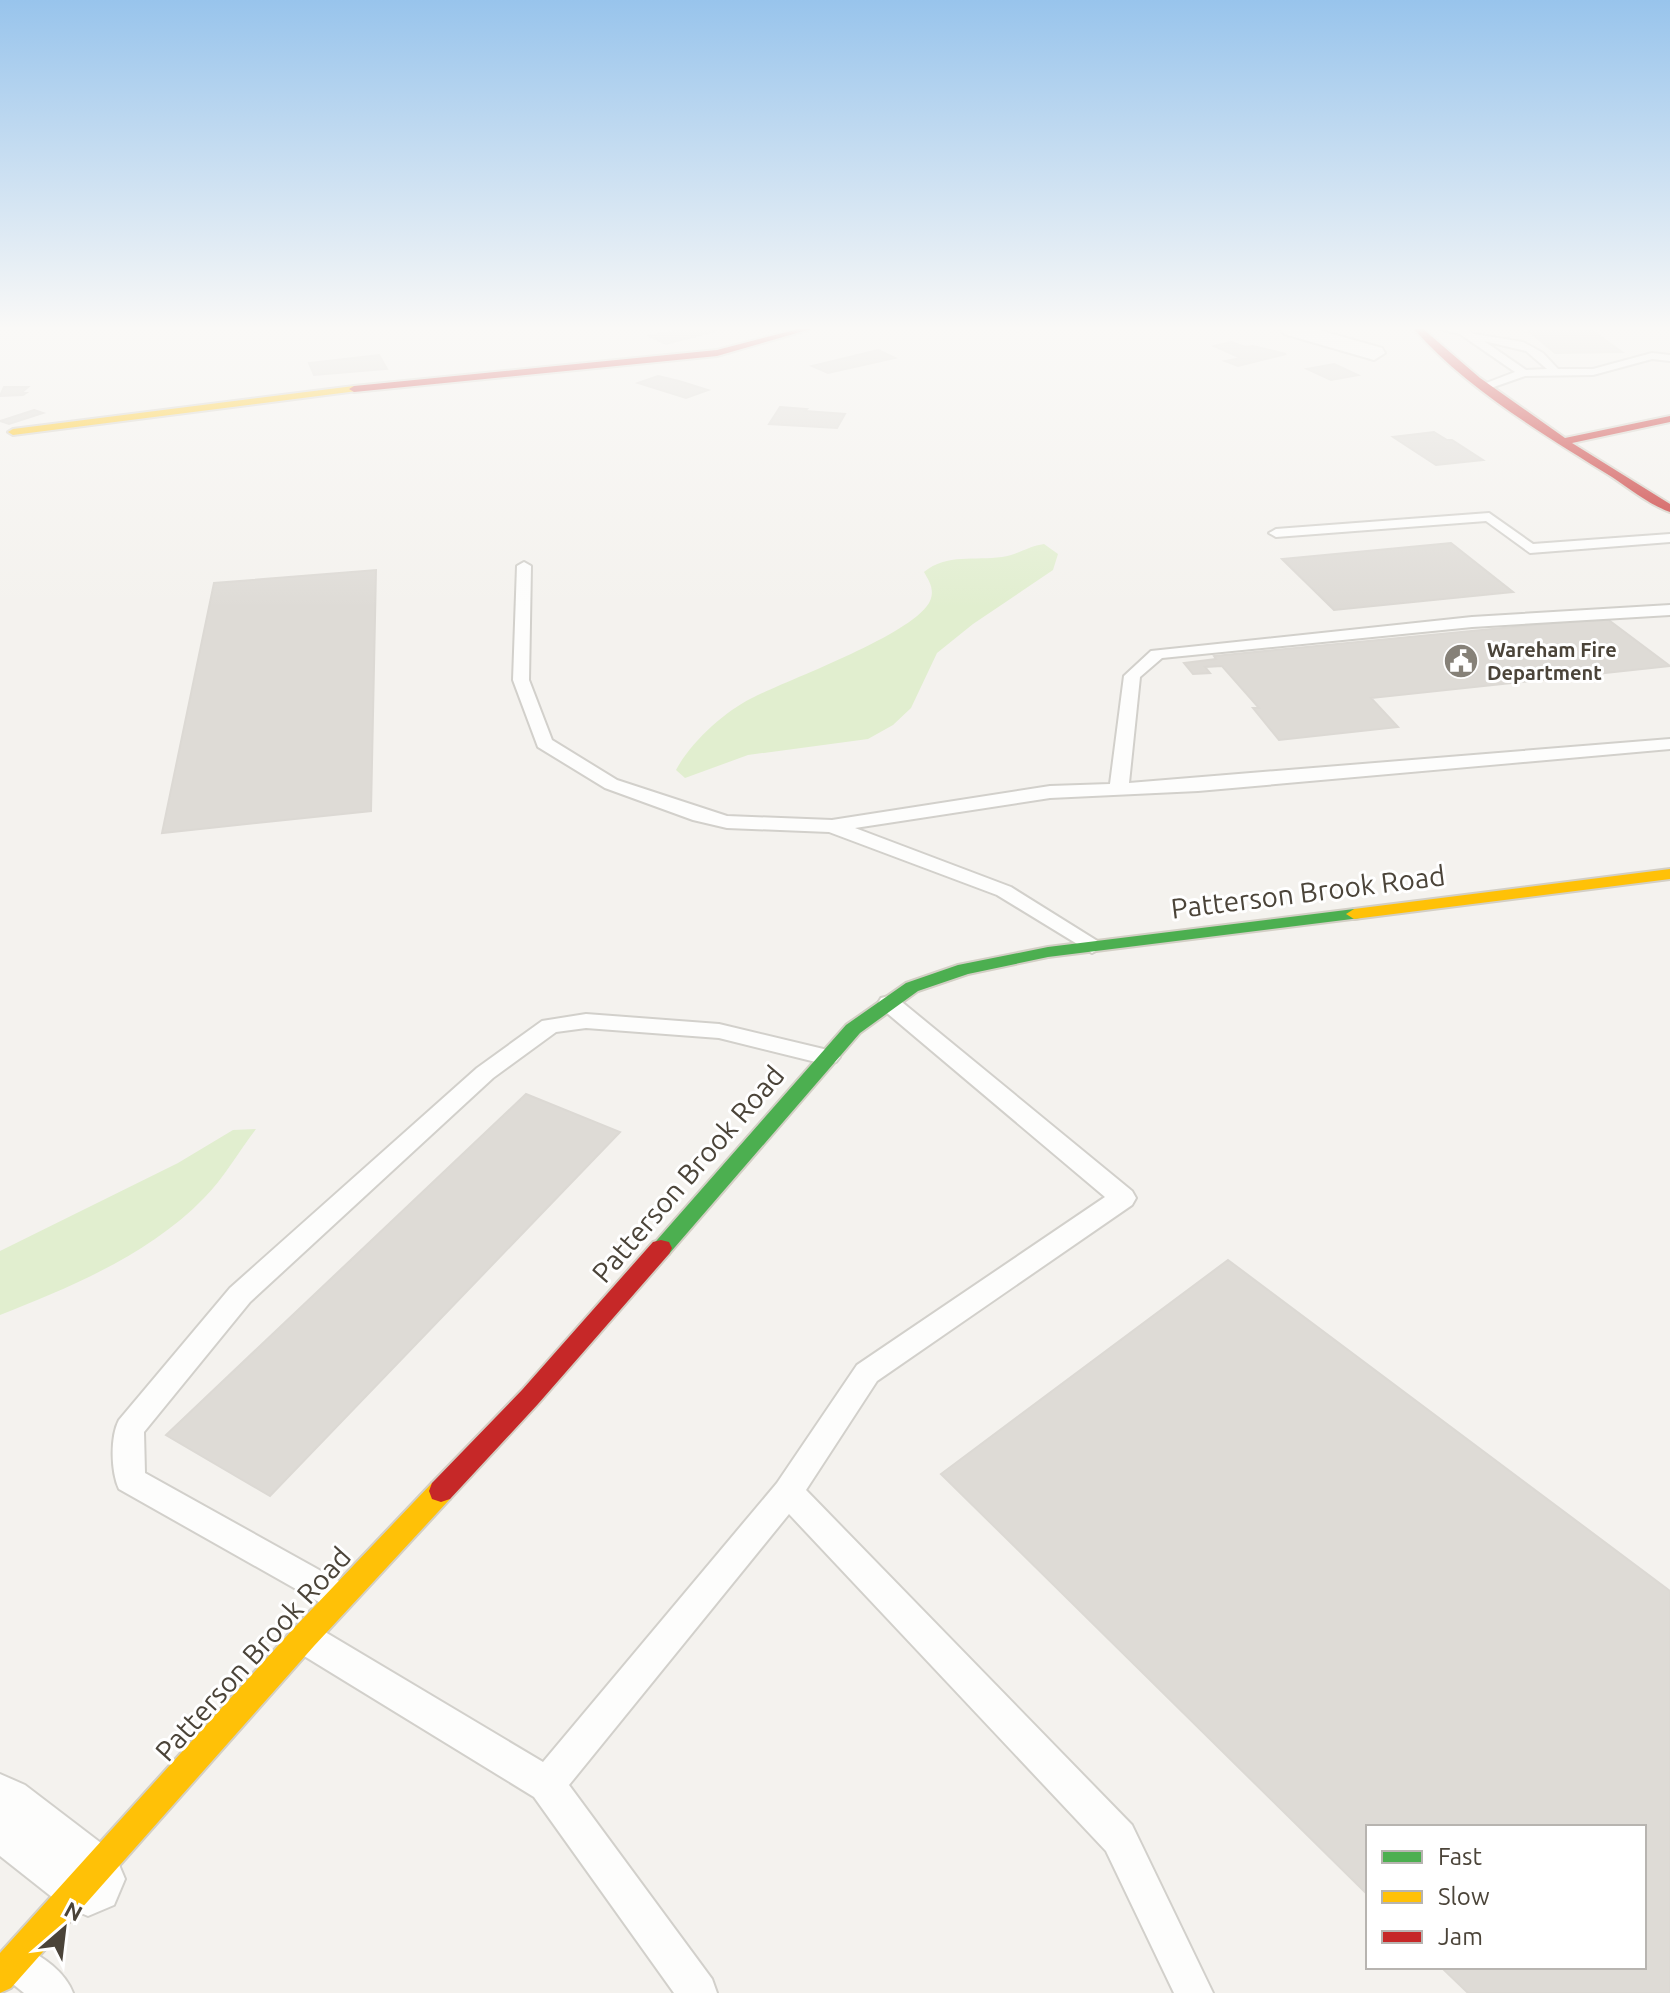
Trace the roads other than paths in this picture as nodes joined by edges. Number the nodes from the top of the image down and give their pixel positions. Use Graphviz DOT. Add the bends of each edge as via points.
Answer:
graph roads {
  1 [pos="90,422"];
  2 [pos="1537,422"];
  3 [pos="1656,422"];
  4 [pos="13,432"];
  5 [pos="1565,441"];
  6 [pos="1670,509"];
  7 [pos="1276,533"];
  8 [pos="1670,538"];
  9 [pos="524,566"];
  10 [pos="1670,610"];
  11 [pos="1670,744"];
  12 [pos="1119,789"];
  13 [pos="832,826"];
  14 [pos="1670,874"];
  15 [pos="1092,947"];
  16 [pos="889,1003"];
  17 [pos="828,1057"];
  18 [pos="788,1492"];
  19 [pos="340,1598"];
  20 [pos="304,1637"];
  21 [pos="547,1784"];
  22 [pos="0,1810"];
  23 [pos="88,1879"];
  24 [pos="7,1969"];
  25 [pos="54,1993"];
  26 [pos="698,1993"];
  27 [pos="1194,1993"];
  1 -- 4 [label="street"];
  2 -- 5 [label="street"];
  3 -- 5 [label="street"];
  5 -- 6 [label="street"];
  7 -- 8 [label="lane" via="1489,517 1530,549"];
  9 -- 13 [label="lane" via="521,680 544,743 611,784 700,816"];
  10 -- 12 [label="lane" via="1472,622 1157,654 1132,676"];
  11 -- 12 [label="lane"];
  12 -- 13 [label="lane" via="1050,792"];
  13 -- 15 [label="lane" via="1004,891"];
  14 -- 15 [label="street, Patterson Brook Road"];
  15 -- 16 [label="street, Patterson Brook Road" via="964,969 912,987"];
  16 -- 17 [label="street, Patterson Brook Road" via="853,1029"];
  16 -- 18 [label="lane" via="1123,1198 867,1373"];
  17 -- 19 [label="street, Patterson Brook Road" via="530,1397"];
  17 -- 19 [label="lane" via="719,1031 586,1021 550,1026 485,1073 240,1295 129,1429 130,1480"];
  18 -- 21 [label="lane"];
  18 -- 27 [label="lane" via="1119,1838"];
  19 -- 20 [label="street, Patterson Brook Road"];
  20 -- 21 [label="lane"];
  20 -- 23 [label="street, Patterson Brook Road"];
  21 -- 26 [label="lane"];
  22 -- 23 [label="street"];
  23 -- 24 [label="street, Patterson Brook Road"];
  24 -- 25 [label="lane"];
}
